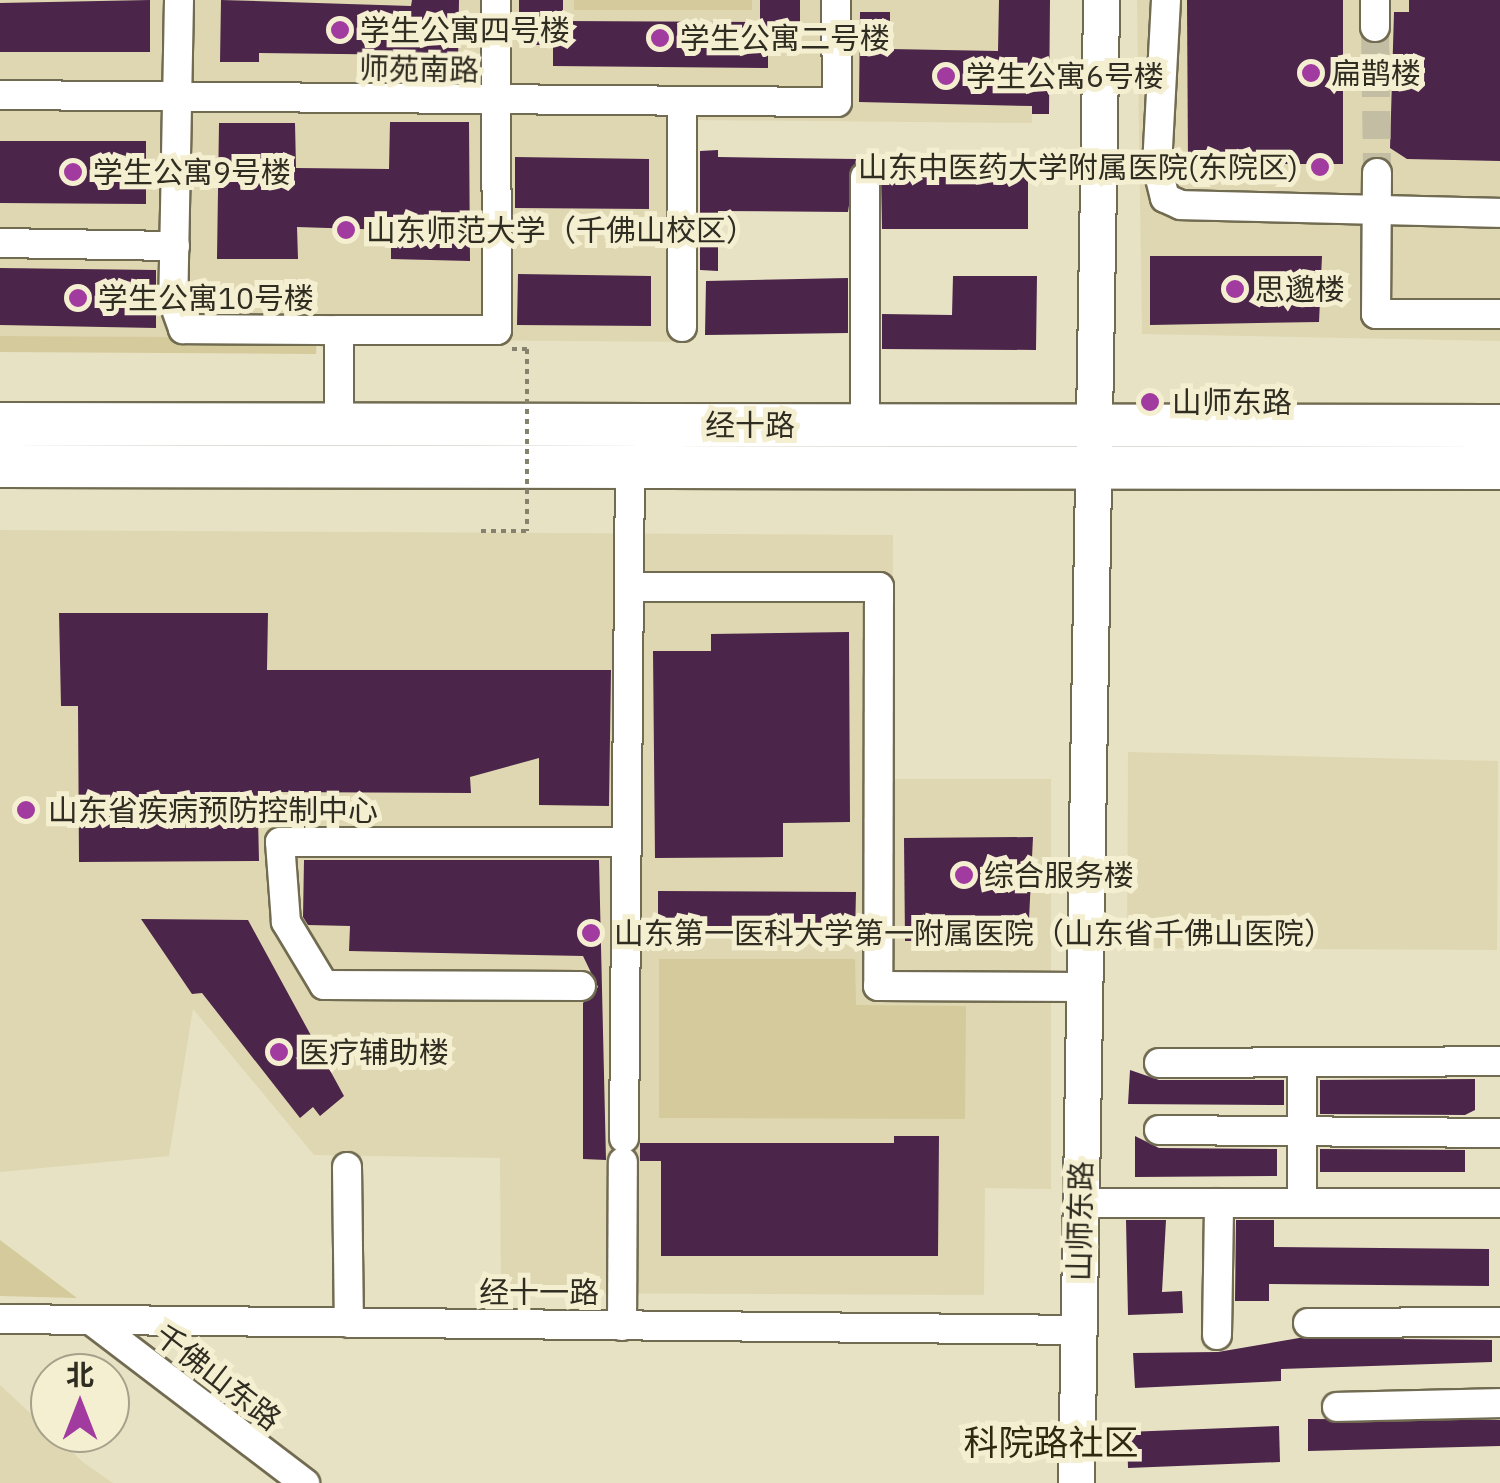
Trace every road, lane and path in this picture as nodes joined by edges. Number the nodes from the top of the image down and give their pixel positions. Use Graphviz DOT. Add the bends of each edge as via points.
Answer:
graph roads {
  1 [pos="179,0"];
  2 [pos="496,0"];
  3 [pos="836,0"];
  4 [pos="1101,0"];
  5 [pos="1166,0"];
  6 [pos="0,95"];
  7 [pos="178,97"];
  8 [pos="496,102"];
  9 [pos="682,103"];
  10 [pos="1376,173"];
  11 [pos="865,177"];
  12 [pos="1376,210"];
  13 [pos="1500,213"];
  14 [pos="0,243"];
  15 [pos="175,246"];
  16 [pos="1500,314"];
  17 [pos="682,327"];
  18 [pos="339,330"];
  19 [pos="527,349"];
  20 [pos="0,424"];
  21 [pos="339,424"];
  22 [pos="865,424"];
  23 [pos="1091,424"];
  24 [pos="1500,426"];
  25 [pos="0,466"];
  26 [pos="630,466"];
  27 [pos="1090,467"];
  28 [pos="1500,468"];
  29 [pos="481,531"];
  30 [pos="628,587"];
  31 [pos="626,842"];
  32 [pos="603,986"];
  33 [pos="1084,987"];
  34 [pos="1500,1061"];
  35 [pos="1159,1062"];
  36 [pos="1302,1062"];
  37 [pos="1159,1130"];
  38 [pos="1302,1132"];
  39 [pos="1500,1133"];
  40 [pos="346,1168"];
  41 [pos="1080,1203"];
  42 [pos="1219,1203"];
  43 [pos="1302,1203"];
  44 [pos="1500,1203"];
  45 [pos="0,1319"];
  46 [pos="92,1321"];
  47 [pos="1500,1322"];
  48 [pos="350,1323"];
  49 [pos="1308,1323"];
  50 [pos="622,1326"];
  51 [pos="1078,1330"];
  52 [pos="1217,1335"];
  53 [pos="1500,1403"];
  54 [pos="1337,1407"];
  55 [pos="305,1483"];
  56 [pos="1076,1483"];
  1 -- 7 [label="street"];
  2 -- 8 [label="street"];
  3 -- 9 [label="street, 师苑南路" via="837,102"];
  4 -- 23 [label="main road, 山师东路"];
  5 -- 12 [label="street" via="1158,166 1165,198 1181,205"];
  6 -- 7 [label="street, 师苑南路"];
  7 -- 8 [label="street, 师苑南路"];
  7 -- 15 [label="street"];
  8 -- 9 [label="street, 师苑南路"];
  8 -- 18 [label="street" via="497,330"];
  9 -- 17 [label="street"];
  10 -- 12 [label="street"];
  11 -- 22 [label="street"];
  12 -- 13 [label="street"];
  12 -- 16 [label="street" via="1376,314"];
  14 -- 15 [label="street"];
  15 -- 18 [label="street" via="173,301 183,328"];
  18 -- 21 [label="street"];
  19 -- 29 [label="path, bridge" via="527,531"];
  20 -- 21 [label="highway, 经十路"];
  21 -- 22 [label="highway, 经十路"];
  22 -- 23 [label="highway, 经十路"];
  23 -- 24 [label="highway, 经十路"];
  23 -- 27 [label="main road, 山师东路"];
  25 -- 26 [label="highway, 经十路"];
  26 -- 27 [label="highway, 经十路"];
  26 -- 30 [label="street"];
  27 -- 28 [label="highway, 经十路"];
  27 -- 33 [label="main road, 山师东路"];
  30 -- 31 [label="street"];
  30 -- 33 [label="street" via="879,588 878,986"];
  31 -- 32 [label="street"];
  31 -- 32 [label="street" via="280,842 286,922 324,984"];
  32 -- 50 [label="street" via="624,1150"];
  33 -- 41 [label="main road, 山师东路"];
  34 -- 36 [label="street"];
  35 -- 36 [label="street"];
  36 -- 38 [label="street"];
  37 -- 38 [label="street"];
  38 -- 39 [label="street"];
  38 -- 43 [label="street"];
  40 -- 48 [label="street"];
  41 -- 42 [label="street"];
  41 -- 51 [label="main road, 山师东路"];
  42 -- 43 [label="street"];
  42 -- 52 [label="street"];
  43 -- 44 [label="street"];
  45 -- 46 [label="street, 经十一路"];
  46 -- 48 [label="street, 经十一路"];
  46 -- 55 [label="street, 千佛山东路"];
  47 -- 49 [label="street"];
  48 -- 50 [label="street, 经十一路"];
  50 -- 51 [label="street, 经十一路"];
  51 -- 56 [label="main road, 山师东路"];
  53 -- 54 [label="street"];
}
